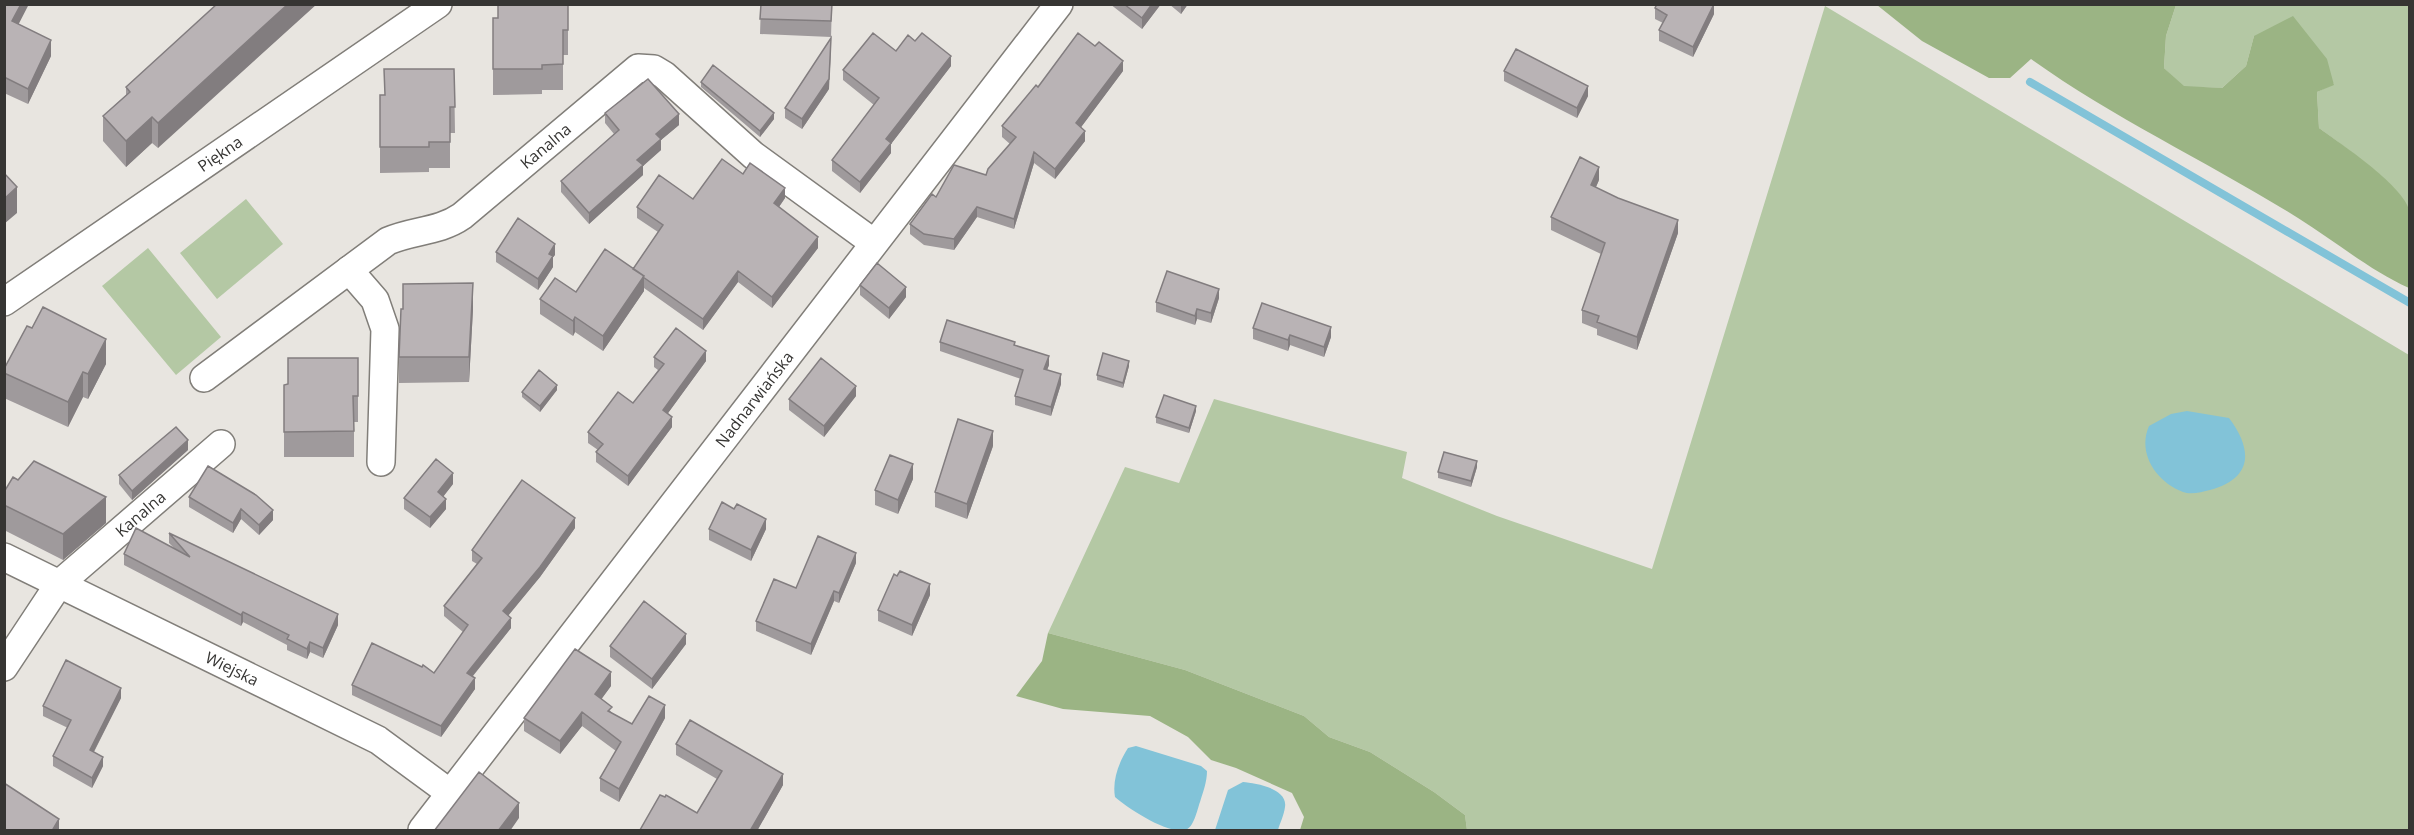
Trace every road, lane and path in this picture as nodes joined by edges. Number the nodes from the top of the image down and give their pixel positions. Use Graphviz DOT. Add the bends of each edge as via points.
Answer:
graph roads {
  1 [pos="438,4"];
  2 [pos="1059,4"];
  3 [pos="874,243"];
  4 [pos="349,270"];
  5 [pos="4,302"];
  6 [pos="204,378"];
  7 [pos="221,444"];
  8 [pos="381,462"];
  9 [pos="4,557"];
  10 [pos="59,584"];
  11 [pos="4,667"];
  12 [pos="450,793"];
  13 [pos="422,831"];
  1 -- 5 [label="street, Piękna"];
  2 -- 3 [label="street, Nadnarwiańska"];
  3 -- 4 [label="street, Kanalna" via="753,155 664,75 654,69 638,68 452,223 388,241"];
  3 -- 12 [label="street, Nadnarwiańska"];
  4 -- 6 [label="street, Kanalna"];
  4 -- 8 [label="street" via="375,300 384,329"];
  7 -- 10 [label="street, Kanalna"];
  9 -- 10 [label="street, Wiejska"];
  10 -- 11 [label="street, Kanalna"];
  10 -- 12 [label="street, Wiejska" via="378,740"];
  12 -- 13 [label="street, Nadnarwiańska"];
}
